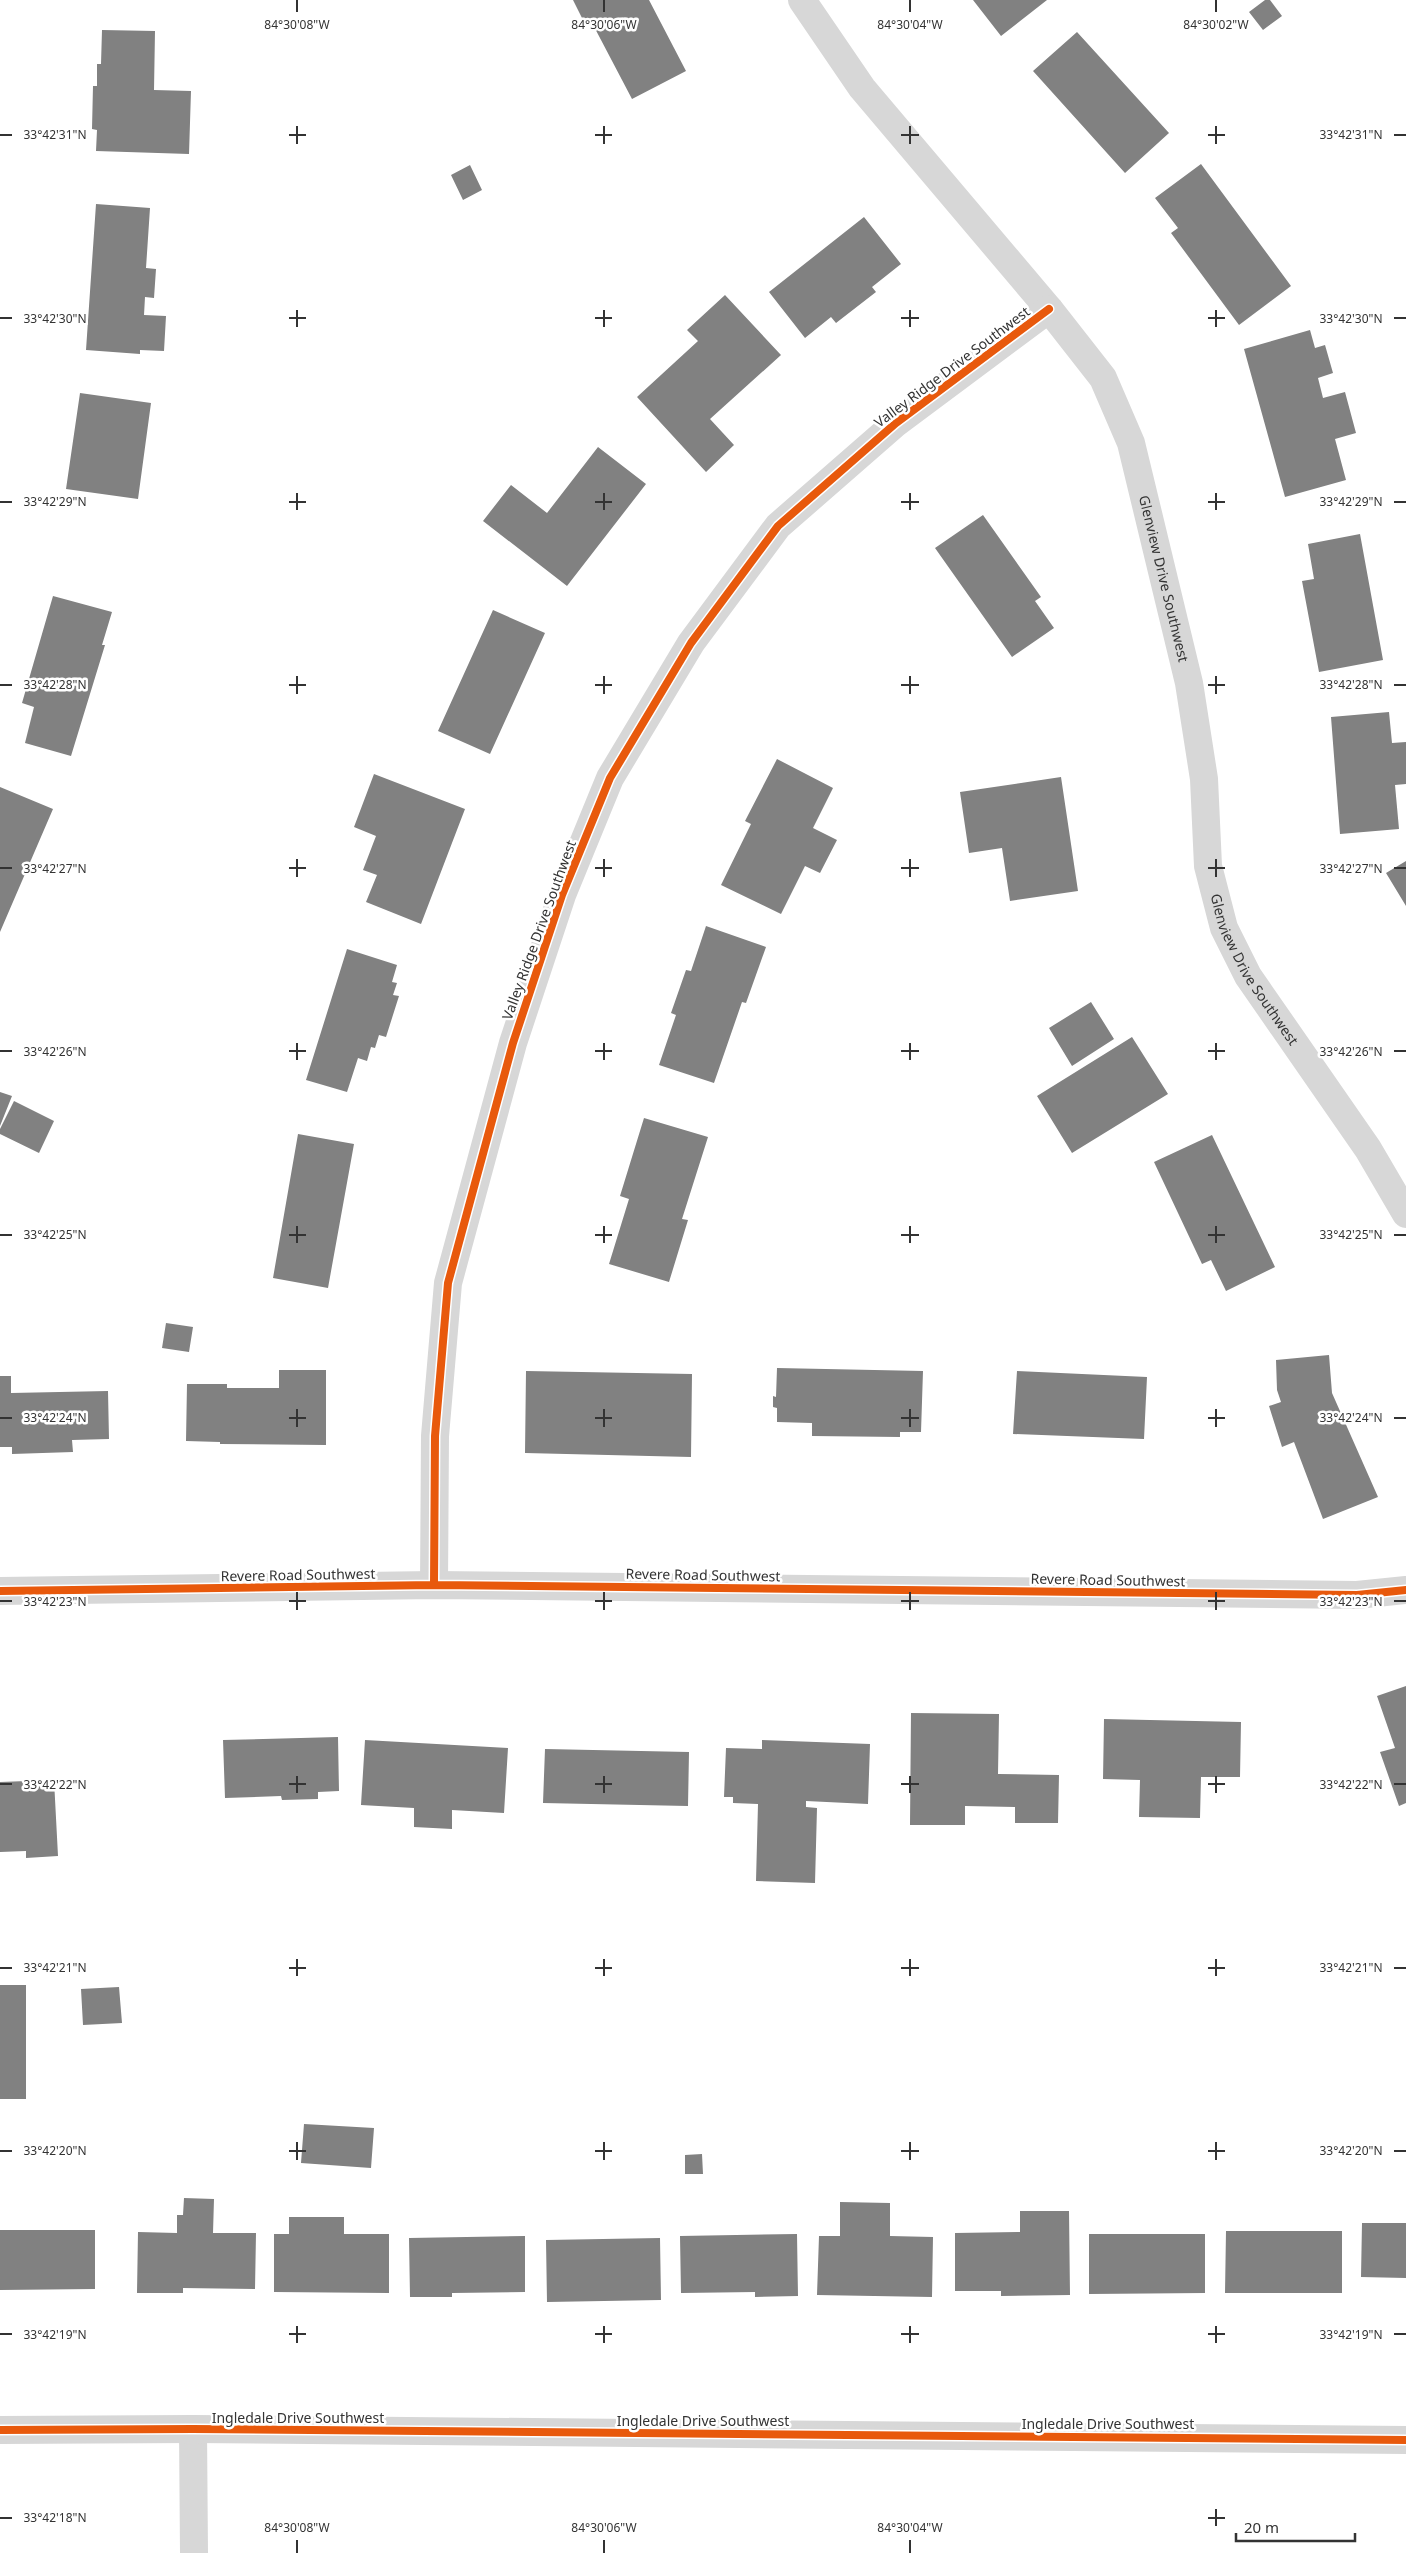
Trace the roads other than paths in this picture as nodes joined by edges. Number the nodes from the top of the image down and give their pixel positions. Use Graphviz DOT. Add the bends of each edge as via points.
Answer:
graph roads {
  1 [pos="802,0"];
  2 [pos="1049,309"];
  3 [pos="1406,1214"];
  4 [pos="434,1585"];
  5 [pos="1406,1590"];
  6 [pos="0,1591"];
  7 [pos="193,2429"];
  8 [pos="0,2430"];
  9 [pos="1406,2440"];
  10 [pos="194,2553"];
  1 -- 2 [label="street, Glenview Drive Southwest" via="862,88"];
  2 -- 3 [label="street, Glenview Drive Southwest" via="1103,378 1131,443 1189,683 1204,779 1208,866 1224,928 1248,976 1368,1148"];
  2 -- 4 [label="street, Valley Ridge Drive Southwest" via="896,424 778,526 691,642 610,778 562,894 512,1043 448,1283 435,1436"];
  4 -- 5 [label="street, Revere Road Southwest" via="1347,1594"];
  4 -- 6 [label="street, Revere Road Southwest"];
  7 -- 8 [label="street, Ingledale Drive Southwest"];
  7 -- 9 [label="street, Ingledale Drive Southwest"];
  7 -- 10 [label="street"];
}
